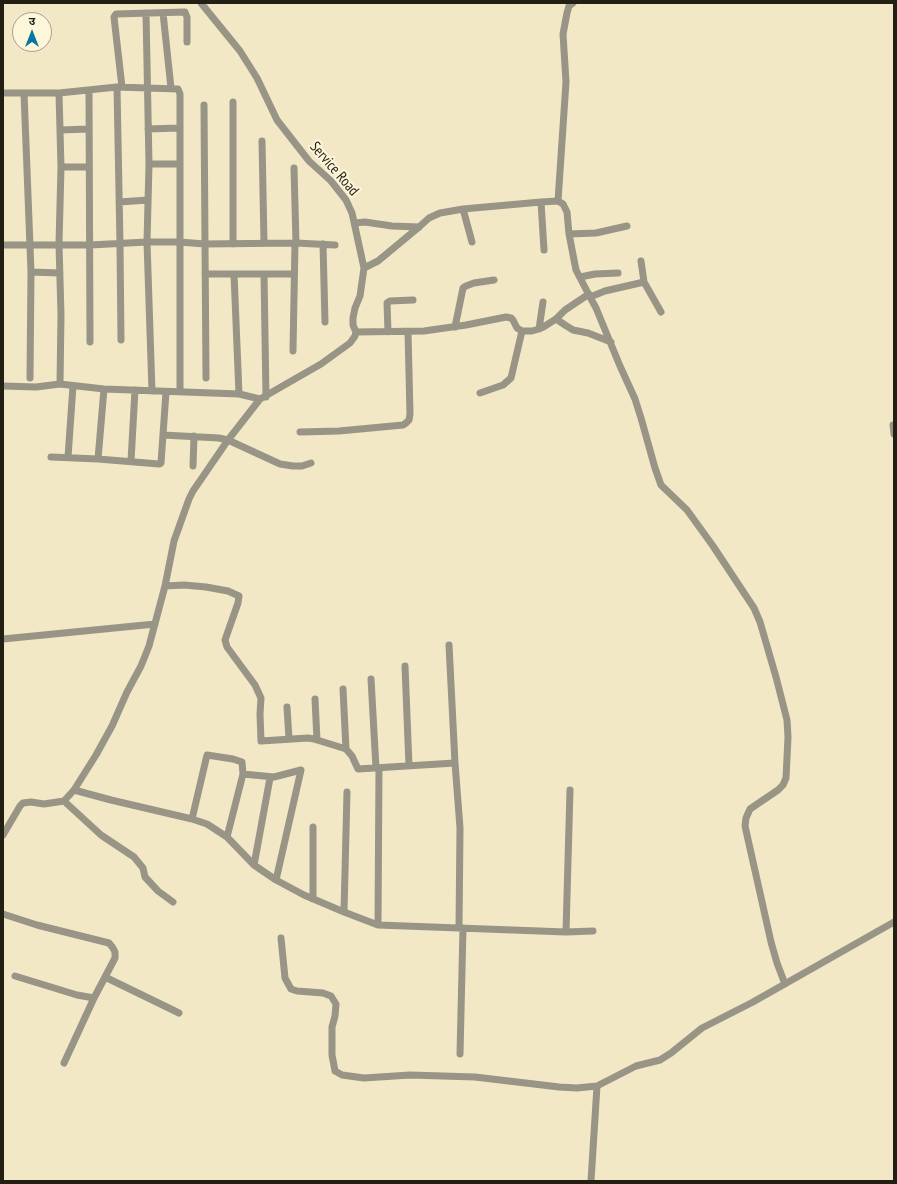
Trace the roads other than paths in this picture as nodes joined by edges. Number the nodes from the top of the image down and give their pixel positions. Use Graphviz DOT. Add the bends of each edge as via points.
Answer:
graph roads {
  1 [pos="201,3"];
  2 [pos="573,3"];
  3 [pos="146,13"];
  4 [pos="163,13"];
  5 [pos="187,42"];
  6 [pos="120,87"];
  7 [pos="148,88"];
  8 [pos="171,88"];
  9 [pos="89,90"];
  10 [pos="3,93"];
  11 [pos="24,93"];
  12 [pos="59,93"];
  13 [pos="233,102"];
  14 [pos="204,105"];
  15 [pos="179,128"];
  16 [pos="89,129"];
  17 [pos="148,129"];
  18 [pos="60,130"];
  19 [pos="262,141"];
  20 [pos="149,164"];
  21 [pos="179,164"];
  22 [pos="60,167"];
  23 [pos="89,167"];
  24 [pos="294,168"];
  25 [pos="148,200"];
  26 [pos="558,201"];
  27 [pos="119,202"];
  28 [pos="541,202"];
  29 [pos="462,209"];
  30 [pos="355,223"];
  31 [pos="419,226"];
  32 [pos="627,226"];
  33 [pos="569,234"];
  34 [pos="147,242"];
  35 [pos="180,242"];
  36 [pos="472,242"];
  37 [pos="264,243"];
  38 [pos="295,243"];
  39 [pos="3,244"];
  40 [pos="30,244"];
  41 [pos="59,244"];
  42 [pos="120,244"];
  43 [pos="204,244"];
  44 [pos="233,244"];
  45 [pos="323,244"];
  46 [pos="90,245"];
  47 [pos="335,245"];
  48 [pos="544,250"];
  49 [pos="641,261"];
  50 [pos="364,268"];
  51 [pos="31,272"];
  52 [pos="60,273"];
  53 [pos="618,273"];
  54 [pos="205,274"];
  55 [pos="234,274"];
  56 [pos="264,274"];
  57 [pos="294,274"];
  58 [pos="580,278"];
  59 [pos="494,280"];
  60 [pos="644,282"];
  61 [pos="589,296"];
  62 [pos="413,300"];
  63 [pos="544,302"];
  64 [pos="661,312"];
  65 [pos="556,319"];
  66 [pos="325,322"];
  67 [pos="455,327"];
  68 [pos="539,329"];
  69 [pos="522,331"];
  70 [pos="356,332"];
  71 [pos="388,332"];
  72 [pos="408,332"];
  73 [pos="121,340"];
  74 [pos="90,342"];
  75 [pos="611,342"];
  76 [pos="293,351"];
  77 [pos="30,378"];
  78 [pos="206,378"];
  79 [pos="60,384"];
  80 [pos="3,386"];
  81 [pos="73,386"];
  82 [pos="104,389"];
  83 [pos="135,390"];
  84 [pos="152,391"];
  85 [pos="166,392"];
  86 [pos="180,392"];
  87 [pos="480,393"];
  88 [pos="239,394"];
  89 [pos="263,398"];
  90 [pos="892,425"];
  91 [pos="300,432"];
  92 [pos="894,434"];
  93 [pos="162,435"];
  94 [pos="194,436"];
  95 [pos="228,440"];
  96 [pos="51,457"];
  97 [pos="68,457"];
  98 [pos="98,459"];
  99 [pos="131,461"];
  100 [pos="311,463"];
  101 [pos="192,466"];
  102 [pos="165,586"];
  103 [pos="155,624"];
  104 [pos="3,639"];
  105 [pos="449,645"];
  106 [pos="405,666"];
  107 [pos="371,680"];
  108 [pos="343,689"];
  109 [pos="315,699"];
  110 [pos="287,707"];
  111 [pos="289,739"];
  112 [pos="317,740"];
  113 [pos="346,749"];
  114 [pos="455,763"];
  115 [pos="409,766"];
  116 [pos="377,768"];
  117 [pos="243,774"];
  118 [pos="270,778"];
  119 [pos="74,790"];
  120 [pos="570,790"];
  121 [pos="346,792"];
  122 [pos="64,801"];
  123 [pos="192,819"];
  124 [pos="313,827"];
  125 [pos="3,835"];
  126 [pos="227,837"];
  127 [pos="254,865"];
  128 [pos="276,880"];
  129 [pos="313,899"];
  130 [pos="173,902"];
  131 [pos="344,912"];
  132 [pos="3,914"];
  133 [pos="894,922"];
  134 [pos="378,925"];
  135 [pos="461,928"];
  136 [pos="593,931"];
  137 [pos="566,932"];
  138 [pos="281,938"];
  139 [pos="15,976"];
  140 [pos="105,977"];
  141 [pos="785,984"];
  142 [pos="94,998"];
  143 [pos="179,1013"];
  144 [pos="460,1054"];
  145 [pos="64,1062"];
  146 [pos="597,1086"];
  147 [pos="591,1181"];
  1 -- 30 [label="street, Service Road" via="240,51 285,131 346,200"];
  2 -- 26 [label="street" via="569,6 563,34 566,82"];
  3 -- 4 [label="street"];
  3 -- 6 [label="street" via="118,13 114,17"];
  3 -- 7 [label="street"];
  4 -- 5 [label="street" via="186,13"];
  4 -- 8 [label="street"];
  6 -- 7 [label="street"];
  6 -- 9 [label="street"];
  6 -- 27 [label="street"];
  7 -- 8 [label="street"];
  7 -- 17 [label="street"];
  8 -- 15 [label="street" via="178,89 180,94"];
  9 -- 12 [label="street"];
  9 -- 16 [label="street"];
  10 -- 11 [label="street"];
  11 -- 12 [label="street"];
  11 -- 40 [label="street"];
  12 -- 18 [label="street"];
  13 -- 44 [label="street"];
  14 -- 43 [label="street"];
  15 -- 17 [label="street"];
  15 -- 21 [label="street"];
  16 -- 18 [label="street"];
  16 -- 23 [label="street"];
  17 -- 20 [label="street"];
  18 -- 22 [label="street"];
  19 -- 37 [label="street"];
  20 -- 21 [label="street"];
  20 -- 25 [label="street"];
  21 -- 35 [label="street"];
  22 -- 23 [label="street"];
  22 -- 41 [label="street"];
  23 -- 46 [label="street"];
  24 -- 38 [label="street"];
  25 -- 27 [label="street"];
  25 -- 34 [label="street"];
  26 -- 28 [label="street"];
  26 -- 33 [label="street" via="567,212"];
  27 -- 42 [label="street"];
  28 -- 29 [label="street"];
  28 -- 48 [label="street"];
  29 -- 31 [label="street" via="440,213"];
  29 -- 36 [label="street"];
  30 -- 31 [label="street"];
  30 -- 50 [label="street, Service Road"];
  31 -- 50 [label="street" via="378,261"];
  32 -- 33 [label="street" via="596,233"];
  33 -- 58 [label="street"];
  34 -- 35 [label="street"];
  34 -- 42 [label="street"];
  34 -- 84 [label="street"];
  35 -- 43 [label="street"];
  35 -- 86 [label="street"];
  37 -- 38 [label="street"];
  37 -- 44 [label="street"];
  38 -- 45 [label="street"];
  38 -- 57 [label="street"];
  39 -- 40 [label="street"];
  40 -- 41 [label="street"];
  40 -- 51 [label="street"];
  41 -- 46 [label="street"];
  41 -- 52 [label="street"];
  42 -- 46 [label="street"];
  42 -- 73 [label="street"];
  43 -- 44 [label="street"];
  43 -- 54 [label="street"];
  45 -- 47 [label="street"];
  45 -- 66 [label="street"];
  46 -- 74 [label="street"];
  49 -- 60 [label="street"];
  50 -- 70 [label="street, Service Road" via="360,296 353,318"];
  51 -- 52 [label="street"];
  51 -- 77 [label="street"];
  52 -- 79 [label="street"];
  53 -- 58 [label="street" via="595,274"];
  54 -- 55 [label="street"];
  54 -- 78 [label="street"];
  55 -- 56 [label="street"];
  55 -- 88 [label="street"];
  56 -- 57 [label="street"];
  56 -- 89 [label="street"];
  57 -- 76 [label="street"];
  58 -- 61 [label="street"];
  59 -- 67 [label="street" via="474,283 463,288"];
  60 -- 61 [label="street"];
  60 -- 64 [label="street"];
  61 -- 65 [label="street" via="565,310"];
  61 -- 75 [label="street"];
  62 -- 71 [label="street" via="387,303"];
  63 -- 68 [label="street"];
  65 -- 68 [label="street"];
  65 -- 75 [label="street" via="573,330"];
  67 -- 69 [label="street" via="511,318"];
  67 -- 72 [label="street"];
  68 -- 69 [label="street"];
  69 -- 87 [label="street" via="511,378"];
  70 -- 71 [label="street"];
  70 -- 89 [label="street" via="353,340 321,364"];
  71 -- 72 [label="street"];
  72 -- 91 [label="street" via="410,414 406,423 339,431"];
  75 -- 141 [label="street" via="642,418 661,484 687,510 754,608 776,677 787,720 786,778 778,790 750,809 745,826 771,942"];
  79 -- 80 [label="street" via="36,387"];
  79 -- 81 [label="street"];
  81 -- 82 [label="street"];
  81 -- 97 [label="street"];
  82 -- 83 [label="street"];
  82 -- 98 [label="street"];
  83 -- 84 [label="street"];
  83 -- 99 [label="street"];
  84 -- 85 [label="street"];
  85 -- 86 [label="street"];
  85 -- 93 [label="street"];
  86 -- 88 [label="street"];
  88 -- 89 [label="street"];
  89 -- 95 [label="street"];
  90 -- 92 [label="street"];
  93 -- 94 [label="street"];
  93 -- 99 [label="street" via="159,464"];
  94 -- 95 [label="street"];
  94 -- 101 [label="street"];
  95 -- 100 [label="street" via="280,464 302,466"];
  95 -- 102 [label="street" via="189,500 174,541"];
  96 -- 97 [label="street"];
  97 -- 98 [label="street"];
  98 -- 99 [label="street"];
  102 -- 103 [label="street"];
  102 -- 111 [label="street" via="206,587 239,596 225,640 227,647 255,685 261,698 261,741"];
  103 -- 104 [label="street"];
  103 -- 119 [label="street" via="141,666 112,726"];
  105 -- 114 [label="street"];
  106 -- 115 [label="street"];
  107 -- 116 [label="street"];
  108 -- 113 [label="street"];
  109 -- 112 [label="street"];
  110 -- 111 [label="street"];
  111 -- 112 [label="street"];
  112 -- 113 [label="street"];
  113 -- 116 [label="street" via="358,769"];
  114 -- 115 [label="street"];
  114 -- 135 [label="street" via="460,834"];
  115 -- 116 [label="street"];
  116 -- 134 [label="street"];
  117 -- 118 [label="street"];
  117 -- 123 [label="street" via="242,762 207,755"];
  117 -- 126 [label="street"];
  118 -- 127 [label="street"];
  118 -- 128 [label="street" via="301,770"];
  119 -- 122 [label="street"];
  119 -- 123 [label="street"];
  120 -- 137 [label="street"];
  121 -- 131 [label="street"];
  122 -- 125 [label="street" via="51,804 23,803"];
  122 -- 130 [label="street" via="101,835 134,857 143,868 145,877"];
  123 -- 126 [label="street" via="207,824"];
  124 -- 129 [label="street"];
  126 -- 127 [label="street"];
  127 -- 128 [label="street"];
  128 -- 129 [label="street"];
  129 -- 131 [label="street"];
  131 -- 134 [label="street"];
  132 -- 140 [label="street" via="109,943 114,948 115,958"];
  133 -- 141 [label="street"];
  134 -- 135 [label="street"];
  135 -- 137 [label="street"];
  135 -- 144 [label="street"];
  136 -- 137 [label="street"];
  138 -- 146 [label="street" via="285,978 291,989 323,993 331,996 336,1004 336,1016 332,1027 332,1055 335,1070 342,1075 364,1078 410,1075 475,1077 559,1087"];
  139 -- 142 [label="street"];
  140 -- 142 [label="street"];
  140 -- 143 [label="street"];
  141 -- 146 [label="street" via="702,1028 660,1060 636,1066"];
  142 -- 145 [label="street"];
  146 -- 147 [label="street"];
}
